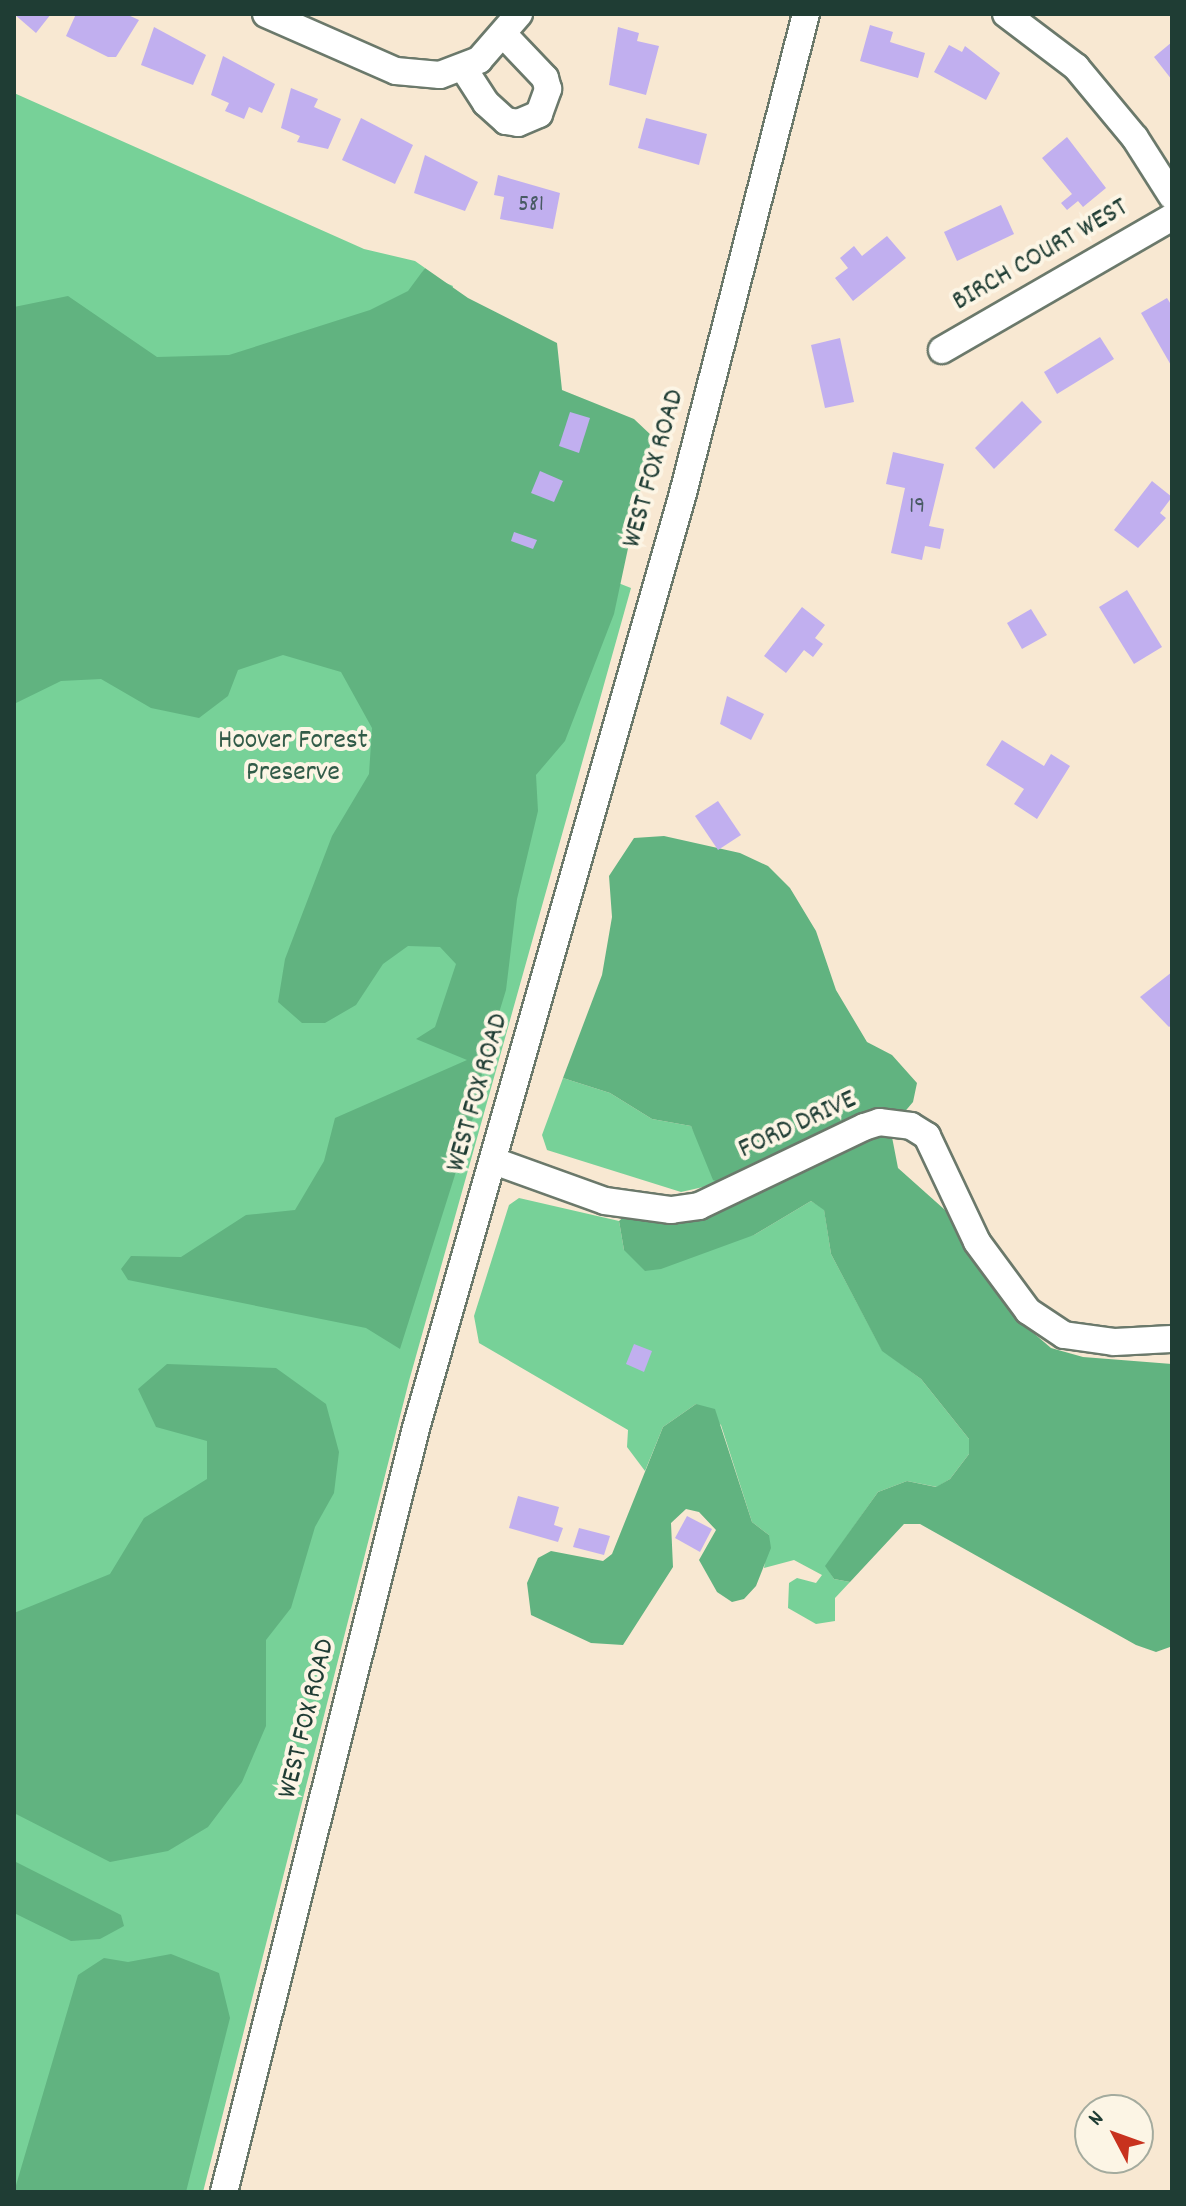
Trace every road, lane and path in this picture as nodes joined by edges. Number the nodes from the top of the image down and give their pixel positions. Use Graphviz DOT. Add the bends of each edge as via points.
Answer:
graph roads {
  1 [pos="266,14"];
  2 [pos="806,14"];
  3 [pos="1006,14"];
  4 [pos="512,24"];
  5 [pos="464,69"];
  6 [pos="1172,196"];
  7 [pos="1172,217"];
  8 [pos="942,350"];
  9 [pos="494,1161"];
  10 [pos="1172,1339"];
  11 [pos="224,2192"];
  1 -- 5 [label="street" via="396,71 440,75"];
  2 -- 9 [label="street, WEST FOX ROAD" via="683,493"];
  3 -- 6 [label="street" via="1076,67 1135,138"];
  4 -- 5 [label="street"];
  4 -- 5 [label="street" via="545,78 548,89 539,114 518,123 506,121 486,103"];
  7 -- 8 [label="street, BIRCH COURT WEST"];
  9 -- 10 [label="street, FORD DRIVE" via="605,1201 671,1210 699,1206 864,1127 879,1122 911,1126 927,1136 994,1271 1028,1311 1064,1335 1114,1342"];
  9 -- 11 [label="street, WEST FOX ROAD" via="386,1539"];
}
